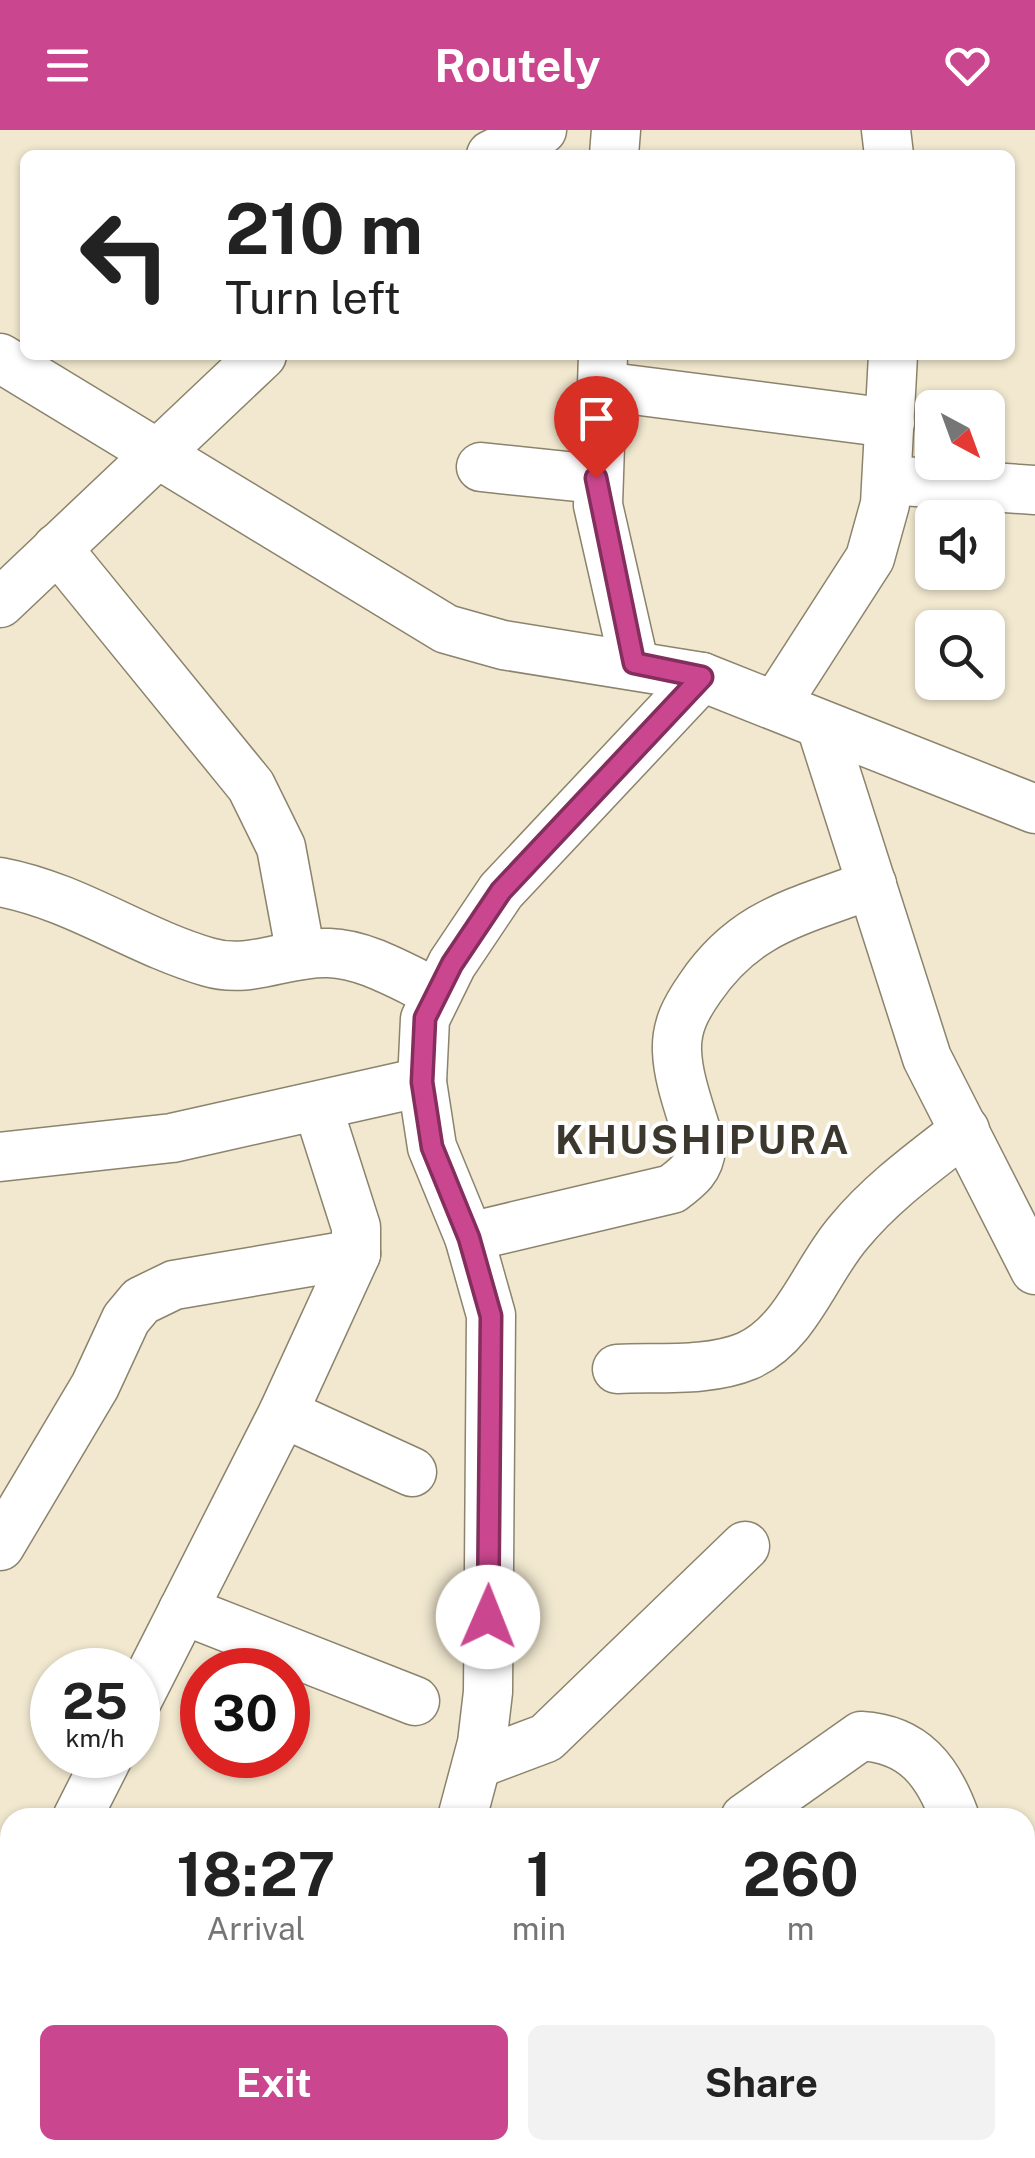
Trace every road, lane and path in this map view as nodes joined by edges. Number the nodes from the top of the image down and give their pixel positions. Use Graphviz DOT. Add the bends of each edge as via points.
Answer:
graph roads {
  1 [pos="542,130"];
  2 [pos="501,150"];
  3 [pos="0,358"];
  4 [pos="256,360"];
  5 [pos="894,360"];
  6 [pos="603,371"];
  7 [pos="890,422"];
  8 [pos="154,452"];
  9 [pos="481,467"];
  10 [pos="596,478"];
  11 [pos="886,480"];
  12 [pos="1035,490"];
  13 [pos="57,548"];
  14 [pos="0,603"];
  15 [pos="634,663"];
  16 [pos="702,677"];
  17 [pos="776,704"];
  18 [pos="820,726"];
  19 [pos="1035,809"];
  20 [pos="0,882"];
  21 [pos="872,884"];
  22 [pos="301,954"];
  23 [pos="437,993"];
  24 [pos="422,1082"];
  25 [pos="318,1108"];
  26 [pos="965,1130"];
  27 [pos="0,1157"];
  28 [pos="469,1238"];
  29 [pos="356,1254"];
  30 [pos="1035,1270"];
  31 [pos="616,1369"];
  32 [pos="283,1413"];
  33 [pos="412,1472"];
  34 [pos="0,1546"];
  35 [pos="744,1546"];
  36 [pos="183,1610"];
  37 [pos="160,1655"];
  38 [pos="415,1701"];
  39 [pos="476,1764"];
  40 [pos="102,1778"];
  41 [pos="93,1808"];
  42 [pos="465,1808"];
  43 [pos="758,1808"];
  44 [pos="951,1808"];
  1 -- 2 [label="street"];
  3 -- 8 [label="street"];
  4 -- 8 [label="street"];
  5 -- 7 [label="street"];
  6 -- 7 [label="street"];
  6 -- 10 [label="street"];
  7 -- 11 [label="street"];
  8 -- 13 [label="street"];
  8 -- 15 [label="street" via="446,629 502,645"];
  9 -- 10 [label="street"];
  10 -- 15 [label="street"];
  11 -- 12 [label="street"];
  11 -- 17 [label="street" via="870,558"];
  13 -- 14 [label="street"];
  13 -- 22 [label="street" via="252,786 281,847"];
  15 -- 16 [label="street"];
  16 -- 17 [label="street"];
  16 -- 23 [label="street" via="501,891"];
  17 -- 18 [label="street"];
  18 -- 19 [label="street"];
  18 -- 21 [label="street"];
  20 -- 22 [label="street" via="42,890 208,962 239,968"];
  21 -- 26 [label="street" via="927,1058"];
  21 -- 28 [label="street" via="738,941 688,1006 677,1054 701,1148 690,1176 672,1188"];
  22 -- 23 [label="street" via="360,959"];
  23 -- 24 [label="street" via="425,1018"];
  24 -- 25 [label="street"];
  24 -- 28 [label="street" via="432,1147"];
  25 -- 27 [label="street" via="172,1138"];
  25 -- 29 [label="street" via="356,1228"];
  26 -- 30 [label="street"];
  26 -- 31 [label="street" via="850,1230 770,1342 718,1363"];
  28 -- 39 [label="street" via="491,1316 488,1692"];
  29 -- 32 [label="street"];
  29 -- 34 [label="street" via="174,1285 141,1300"];
  32 -- 33 [label="street"];
  32 -- 36 [label="street"];
  35 -- 39 [label="street" via="546,1738"];
  36 -- 37 [label="street"];
  36 -- 38 [label="street"];
  39 -- 42 [label="street"];
  40 -- 41 [label="street"];
  43 -- 44 [label="street" via="861,1736 880,1737 922,1758"];
}
